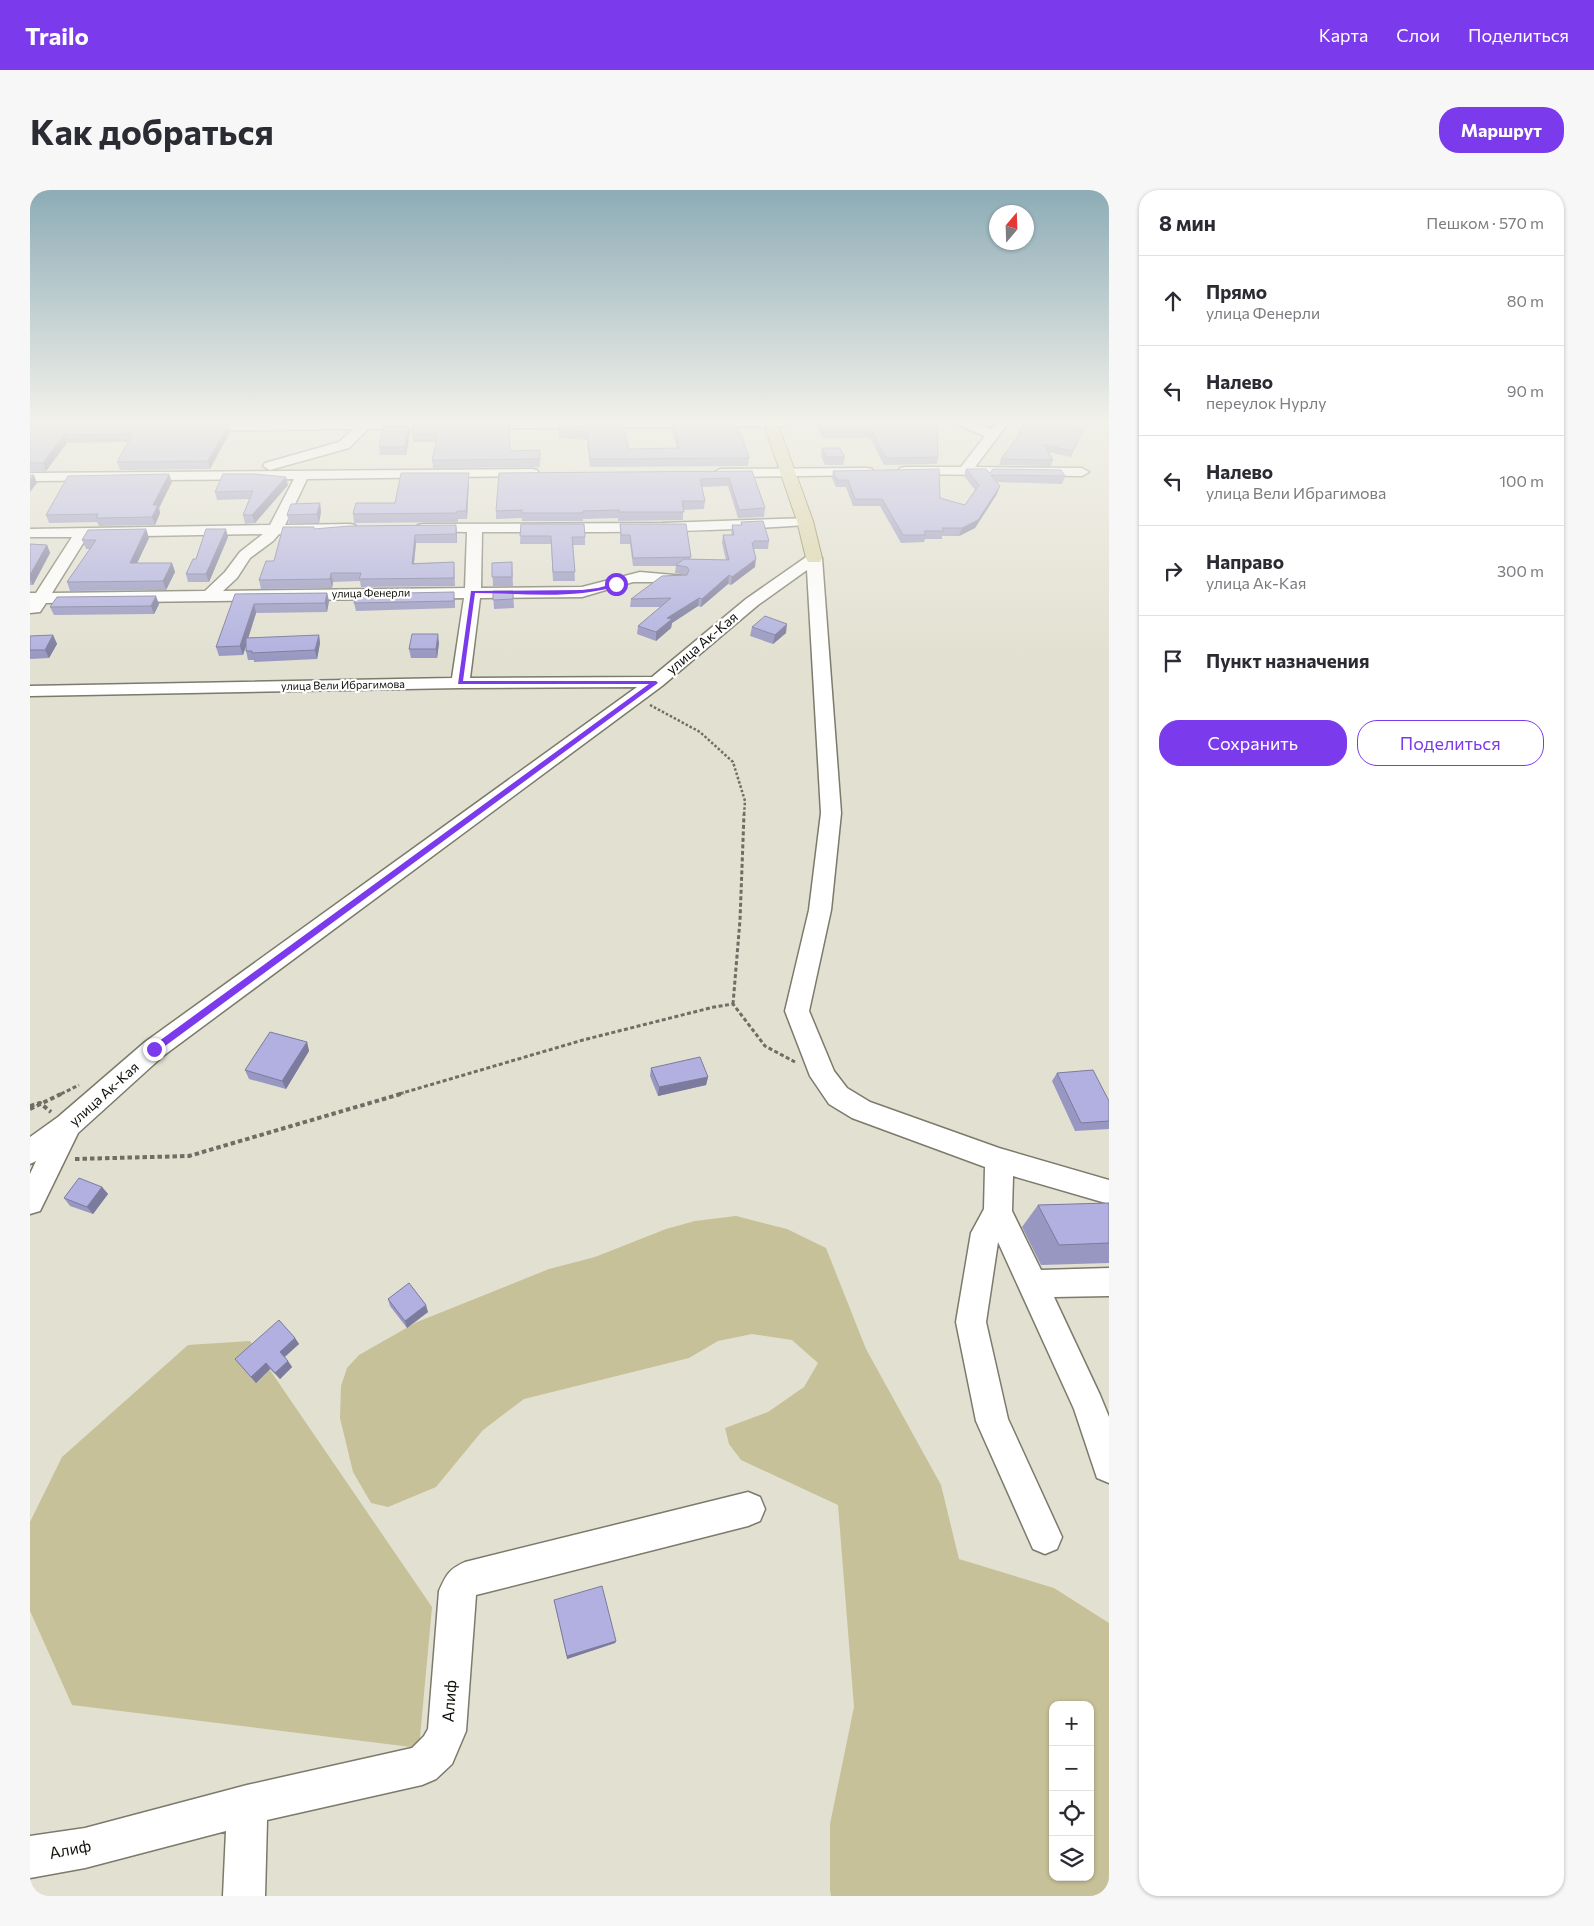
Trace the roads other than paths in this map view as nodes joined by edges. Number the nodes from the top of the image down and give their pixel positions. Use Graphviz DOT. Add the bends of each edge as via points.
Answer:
graph roads {
  1 [pos="289,502"];
  2 [pos="798,502"];
  3 [pos="805,521"];
  4 [pos="475,527"];
  5 [pos="361,528"];
  6 [pos="409,528"];
  7 [pos="275,529"];
  8 [pos="82,532"];
  9 [pos="30,533"];
  10 [pos="814,558"];
  11 [pos="679,579"];
  12 [pos="473,592"];
  13 [pos="210,595"];
  14 [pos="35,598"];
  15 [pos="30,616"];
  16 [pos="656,682"];
  17 [pos="460,683"];
  18 [pos="30,691"];
  19 [pos="40,1156"];
  20 [pos="1000,1160"];
  21 [pos="1109,1192"];
  22 [pos="30,1202"];
  23 [pos="998,1211"];
  24 [pos="1109,1282"];
  25 [pos="1033,1284"];
  26 [pos="1109,1466"];
  27 [pos="748,1509"];
  28 [pos="1044,1537"];
  29 [pos="247,1805"];
  30 [pos="30,1857"];
  31 [pos="244,1896"];
  1 -- 7 [label="street"];
  2 -- 3 [label="main road"];
  3 -- 4 [label="street" via="665,527"];
  3 -- 10 [label="main road"];
  4 -- 6 [label="street"];
  4 -- 12 [label="street"];
  5 -- 7 [label="street"];
  7 -- 8 [label="street"];
  7 -- 13 [label="street" via="245,555 231,575"];
  8 -- 9 [label="street"];
  8 -- 14 [label="street"];
  10 -- 16 [label="street, улица Ак-Кая" via="752,602"];
  10 -- 20 [label="street" via="831,812 820,910 797,1011 822,1076 838,1096 861,1110"];
  11 -- 12 [label="street, улица Фенерли" via="644,576 582,592"];
  12 -- 13 [label="street, улица Фенерли"];
  12 -- 17 [label="street"];
  13 -- 14 [label="street, улица Фенерли"];
  14 -- 15 [label="street"];
  16 -- 17 [label="street, улица Вели Ибрагимова"];
  16 -- 19 [label="street, улица Ак-Кая" via="154,1049 68,1125"];
  17 -- 18 [label="street, улица Вели Ибрагимова"];
  19 -- 22 [label="street"];
  20 -- 21 [label="street"];
  20 -- 23 [label="street"];
  23 -- 25 [label="street"];
  23 -- 28 [label="street" via="985,1233 971,1322 992,1421"];
  24 -- 25 [label="street"];
  25 -- 26 [label="street" via="1089,1406"];
  27 -- 29 [label="street, Алиф" via="465,1580 457,1591 447,1731 438,1750 422,1765"];
  29 -- 30 [label="street, Алиф" via="85,1848"];
  29 -- 31 [label="street"];
}
